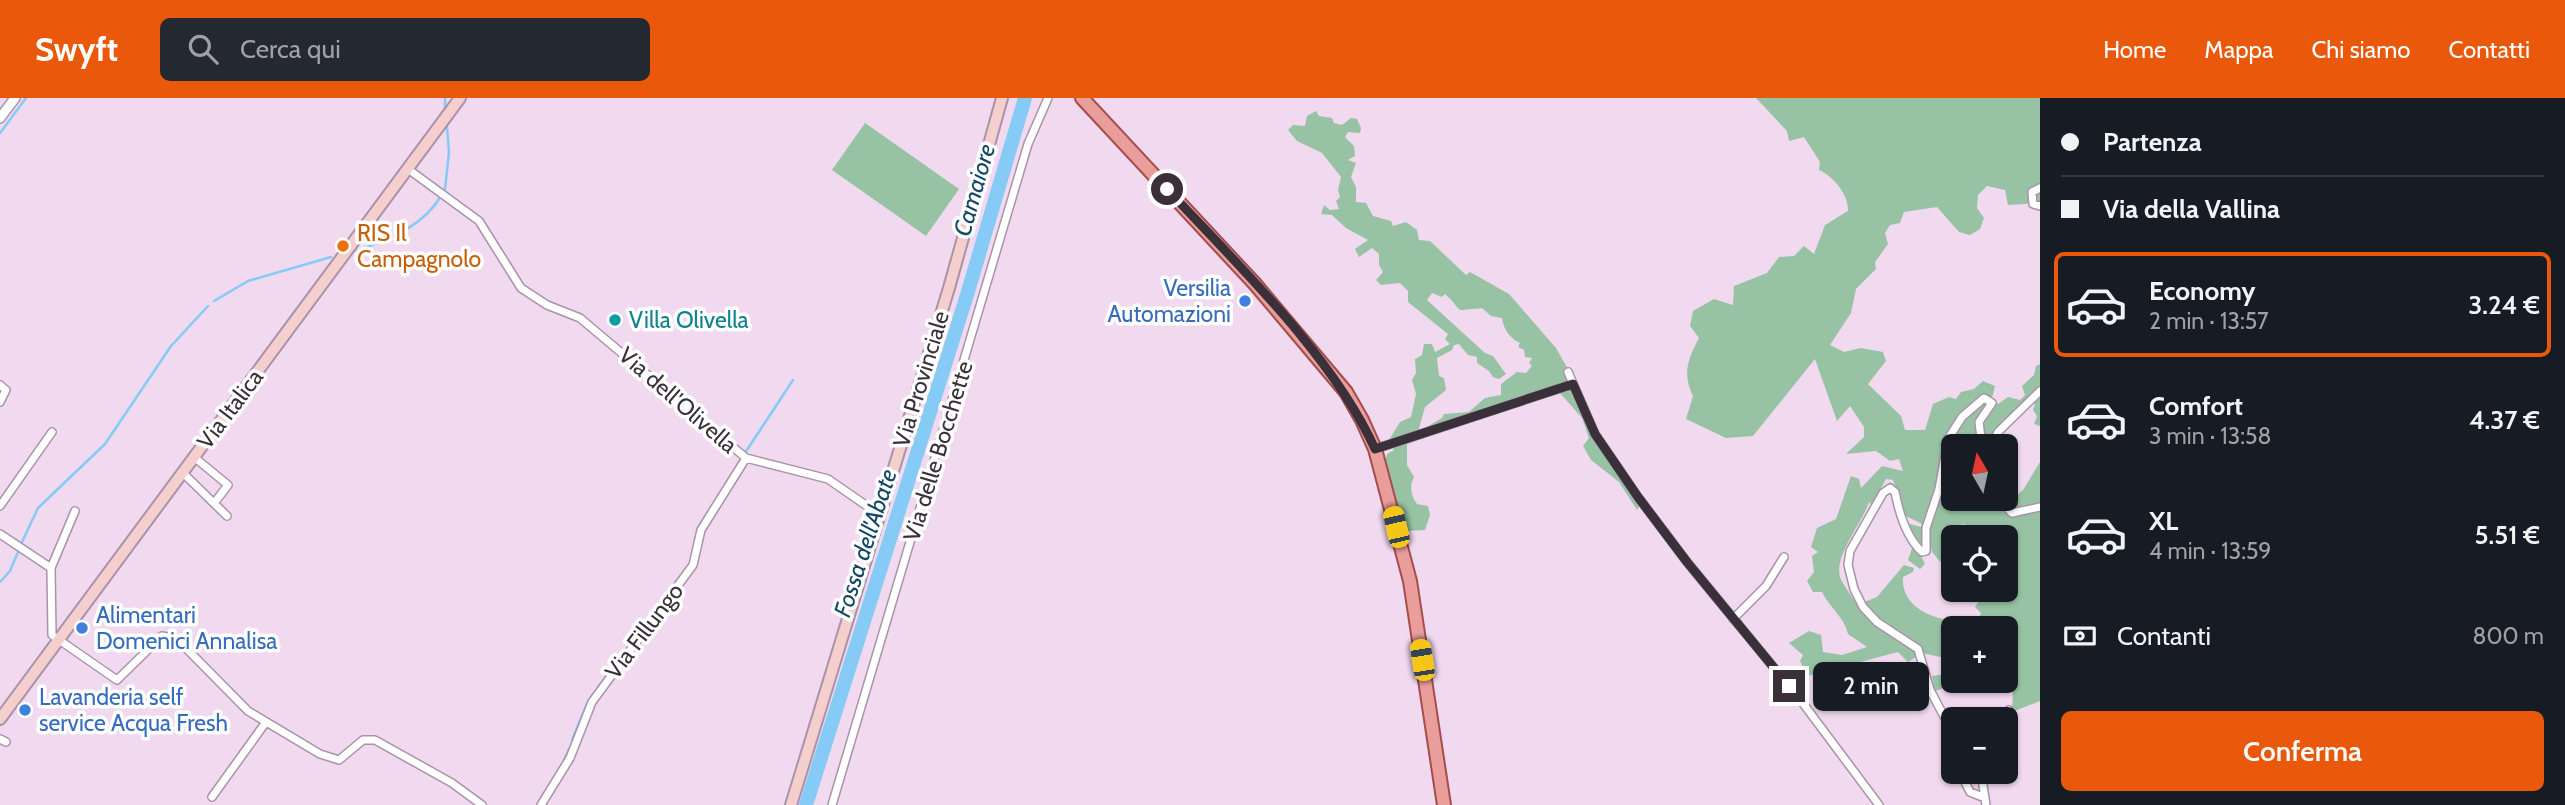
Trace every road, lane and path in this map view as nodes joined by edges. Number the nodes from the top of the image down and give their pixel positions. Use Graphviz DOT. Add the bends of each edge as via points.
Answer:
graph roads {
  1 [pos="15,98"];
  2 [pos="460,98"];
  3 [pos="1000,98"];
  4 [pos="1048,98"];
  5 [pos="1083,98"];
  6 [pos="0,118"];
  7 [pos="408,169"];
  8 [pos="2040,188"];
  9 [pos="2040,206"];
  10 [pos="1567,372"];
  11 [pos="1573,384"];
  12 [pos="0,385"];
  13 [pos="2040,391"];
  14 [pos="0,402"];
  15 [pos="52,432"];
  16 [pos="1951,434"];
  17 [pos="1980,434"];
  18 [pos="1997,434"];
  19 [pos="1375,449"];
  20 [pos="194,457"];
  21 [pos="746,458"];
  22 [pos="183,473"];
  23 [pos="1941,478"];
  24 [pos="215,502"];
  25 [pos="0,506"];
  26 [pos="2040,507"];
  27 [pos="882,508"];
  28 [pos="75,511"];
  29 [pos="2010,511"];
  30 [pos="227,516"];
  31 [pos="0,534"];
  32 [pos="1784,556"];
  33 [pos="51,568"];
  34 [pos="1733,620"];
  35 [pos="58,640"];
  36 [pos="1941,711"];
  37 [pos="0,719"];
  38 [pos="266,722"];
  39 [pos="1966,784"];
  40 [pos="1982,784"];
  41 [pos="212,797"];
  42 [pos="1985,802"];
  43 [pos="482,805"];
  44 [pos="541,805"];
  45 [pos="791,805"];
  46 [pos="832,805"];
  47 [pos="1444,805"];
  48 [pos="1879,805"];
  1 -- 6 [label="street"];
  2 -- 7 [label="main road, Via Italica"];
  3 -- 27 [label="main road, Via Provinciale"];
  4 -- 46 [label="street, Via delle Bocchette" via="1028,144"];
  5 -- 19 [label="main road" via="1255,284 1339,384"];
  7 -- 20 [label="main road, Via Italica"];
  7 -- 21 [label="street, Via dell'Olivella" via="479,221 521,288 580,318"];
  8 -- 9 [label="street" via="2032,192 2033,204"];
  10 -- 11 [label="street"];
  11 -- 19 [label="street"];
  11 -- 34 [label="street" via="1595,434"];
  12 -- 14 [label="street" via="6,390"];
  13 -- 18 [label="street"];
  15 -- 25 [label="street"];
  16 -- 17 [label="street" via="1983,398 1992,403 1979,422"];
  19 -- 47 [label="main road" via="1414,601"];
  20 -- 22 [label="main road, Via Italica"];
  20 -- 24 [label="street" via="228,485"];
  21 -- 27 [label="street, Via dell'Olivella" via="828,479 867,506"];
  21 -- 44 [label="street, Via Fillungo" via="701,530 693,565 592,702 569,758"];
  22 -- 24 [label="street"];
  22 -- 35 [label="main road, Via Italica"];
  23 -- 36 [label="street" via="1926,528 1926,551 1915,546 1890,488 1853,542 1848,565 1863,607 1917,649"];
  24 -- 30 [label="street"];
  26 -- 29 [label="street"];
  27 -- 45 [label="main road, Via Provinciale"];
  28 -- 33 [label="street"];
  31 -- 33 [label="street"];
  32 -- 34 [label="street" via="1770,580"];
  33 -- 35 [label="street" via="49,619 52,635"];
  34 -- 48 [label="street"];
  35 -- 37 [label="main road, Via Italica"];
  35 -- 38 [label="street" via="117,680 162,636 177,639 238,702"];
  38 -- 41 [label="street"];
  38 -- 43 [label="street" via="335,761 345,758 363,740 375,740"];
  39 -- 42 [label="street"];
  40 -- 42 [label="street"];
}
